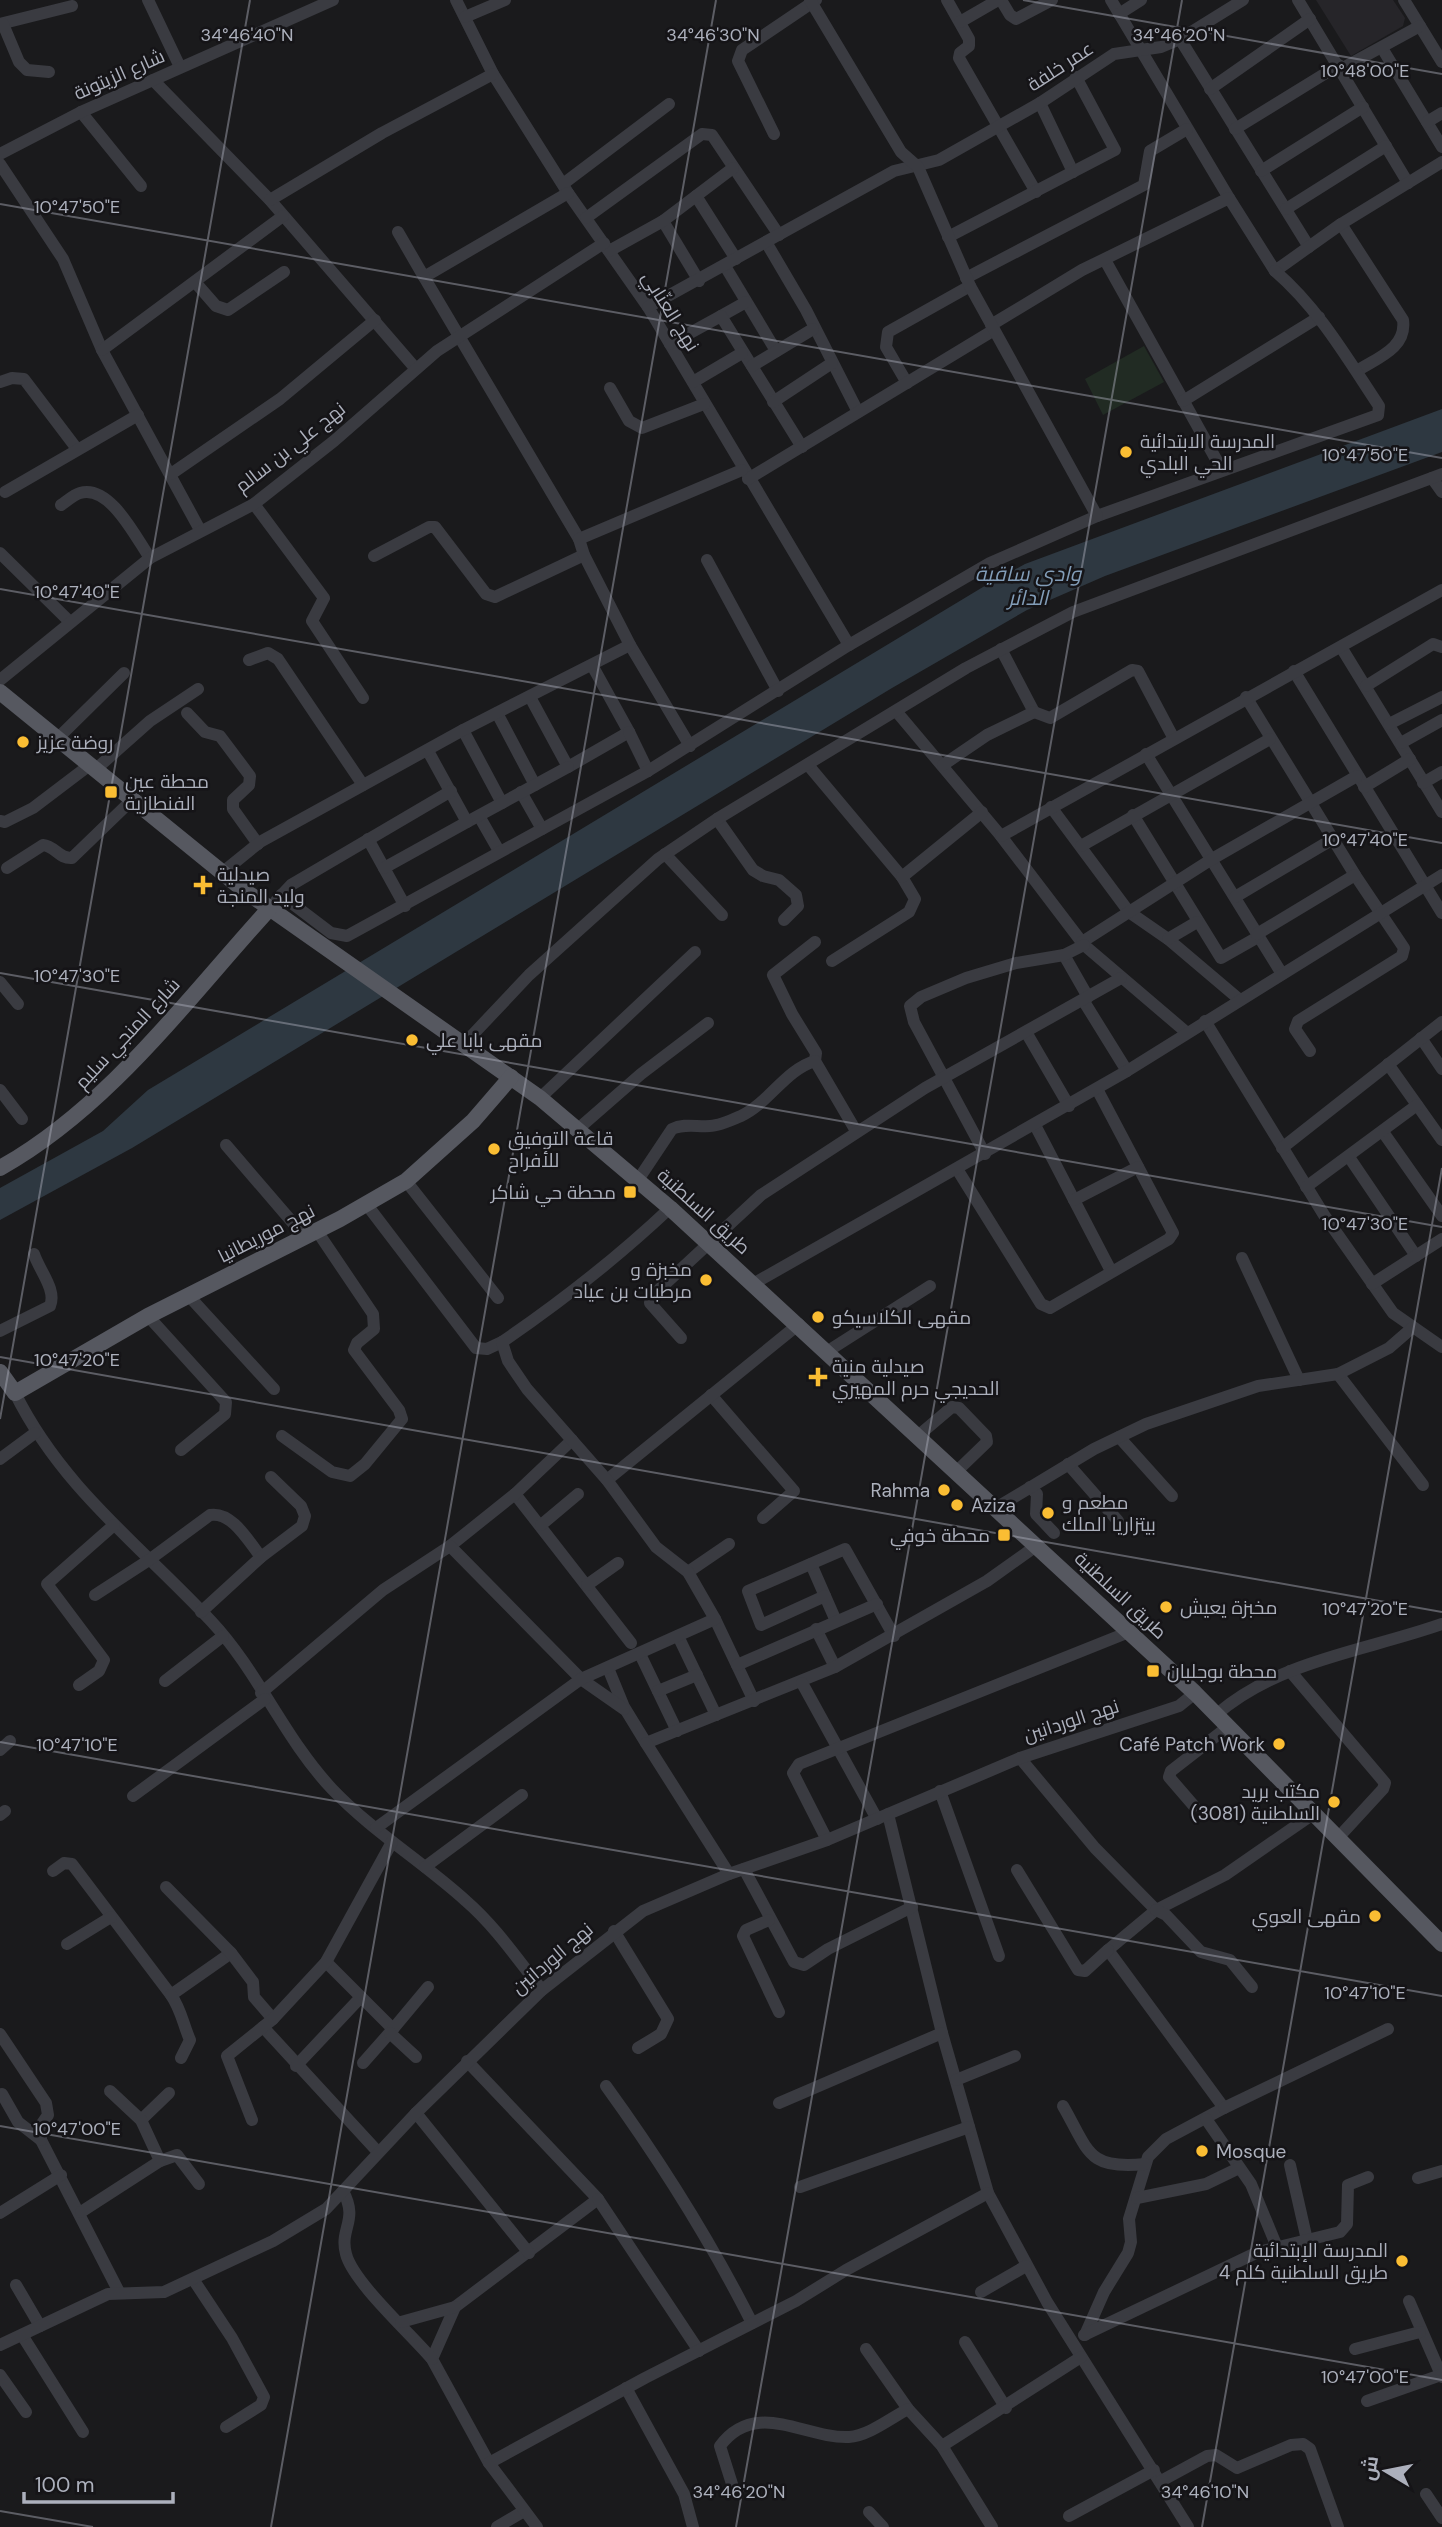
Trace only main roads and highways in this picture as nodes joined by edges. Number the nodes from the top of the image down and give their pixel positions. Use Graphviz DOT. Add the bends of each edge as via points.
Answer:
graph roads {
  1 [pos="0,692"];
  2 [pos="269,909"];
  3 [pos="511,1077"];
  4 [pos="0,1168"];
  5 [pos="0,1372"];
  6 [pos="1442,1944"];
  1 -- 2 [label="main road"];
  2 -- 3 [label="main road, طريق السلطنية"];
  2 -- 4 [label="main road, شارع المنجي سليم" via="111,1084 53,1134"];
  3 -- 5 [label="main road, نهج موريطانيا" via="473,1121 406,1181 367,1205 148,1316 15,1393"];
  3 -- 6 [label="main road, طريق السلطنية" via="670,1208 919,1435 1217,1714"];
}
